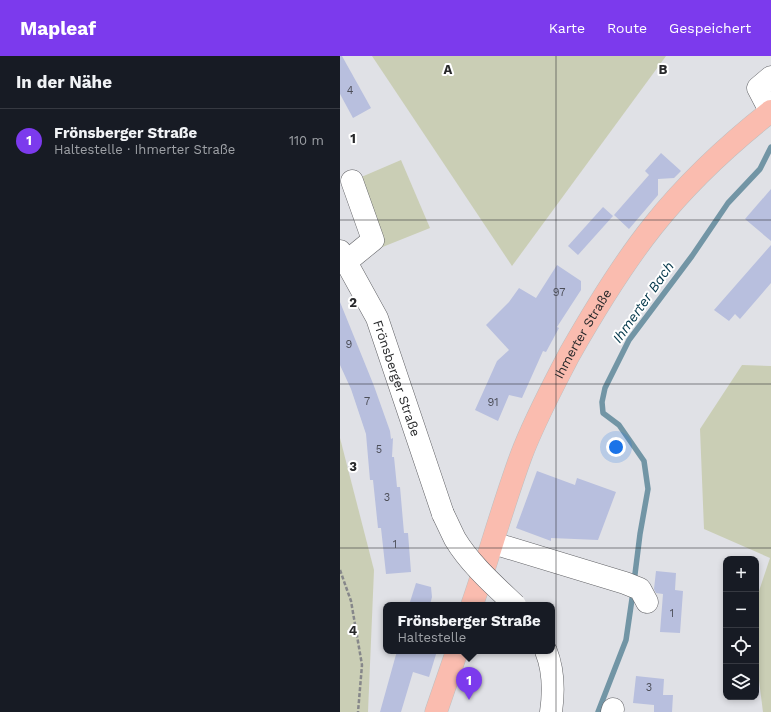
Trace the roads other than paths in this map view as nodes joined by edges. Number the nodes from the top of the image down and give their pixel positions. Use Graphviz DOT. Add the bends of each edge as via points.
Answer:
graph roads {
  1 [pos="771,76"];
  2 [pos="771,111"];
  3 [pos="352,180"];
  4 [pos="343,256"];
  5 [pos="493,543"];
  6 [pos="637,592"];
  7 [pos="473,602"];
  8 [pos="513,602"];
  9 [pos="456,654"];
  10 [pos="547,654"];
  11 [pos="436,712"];
  12 [pos="550,712"];
  1 -- 2 [label="street" via="758,88"];
  2 -- 5 [label="main road, Ihmerter Straße" via="696,178 652,226 615,279 550,390 521,455"];
  3 -- 4 [label="street" via="373,240"];
  4 -- 8 [label="street, Frönsberger Straße, bridge" via="377,318 443,514 456,540 474,564"];
  5 -- 6 [label="street"];
  5 -- 7 [label="main road, Ihmerter Straße"];
  9 -- 11 [label="main road"];
  10 -- 12 [label="street" via="554,696"];
}
